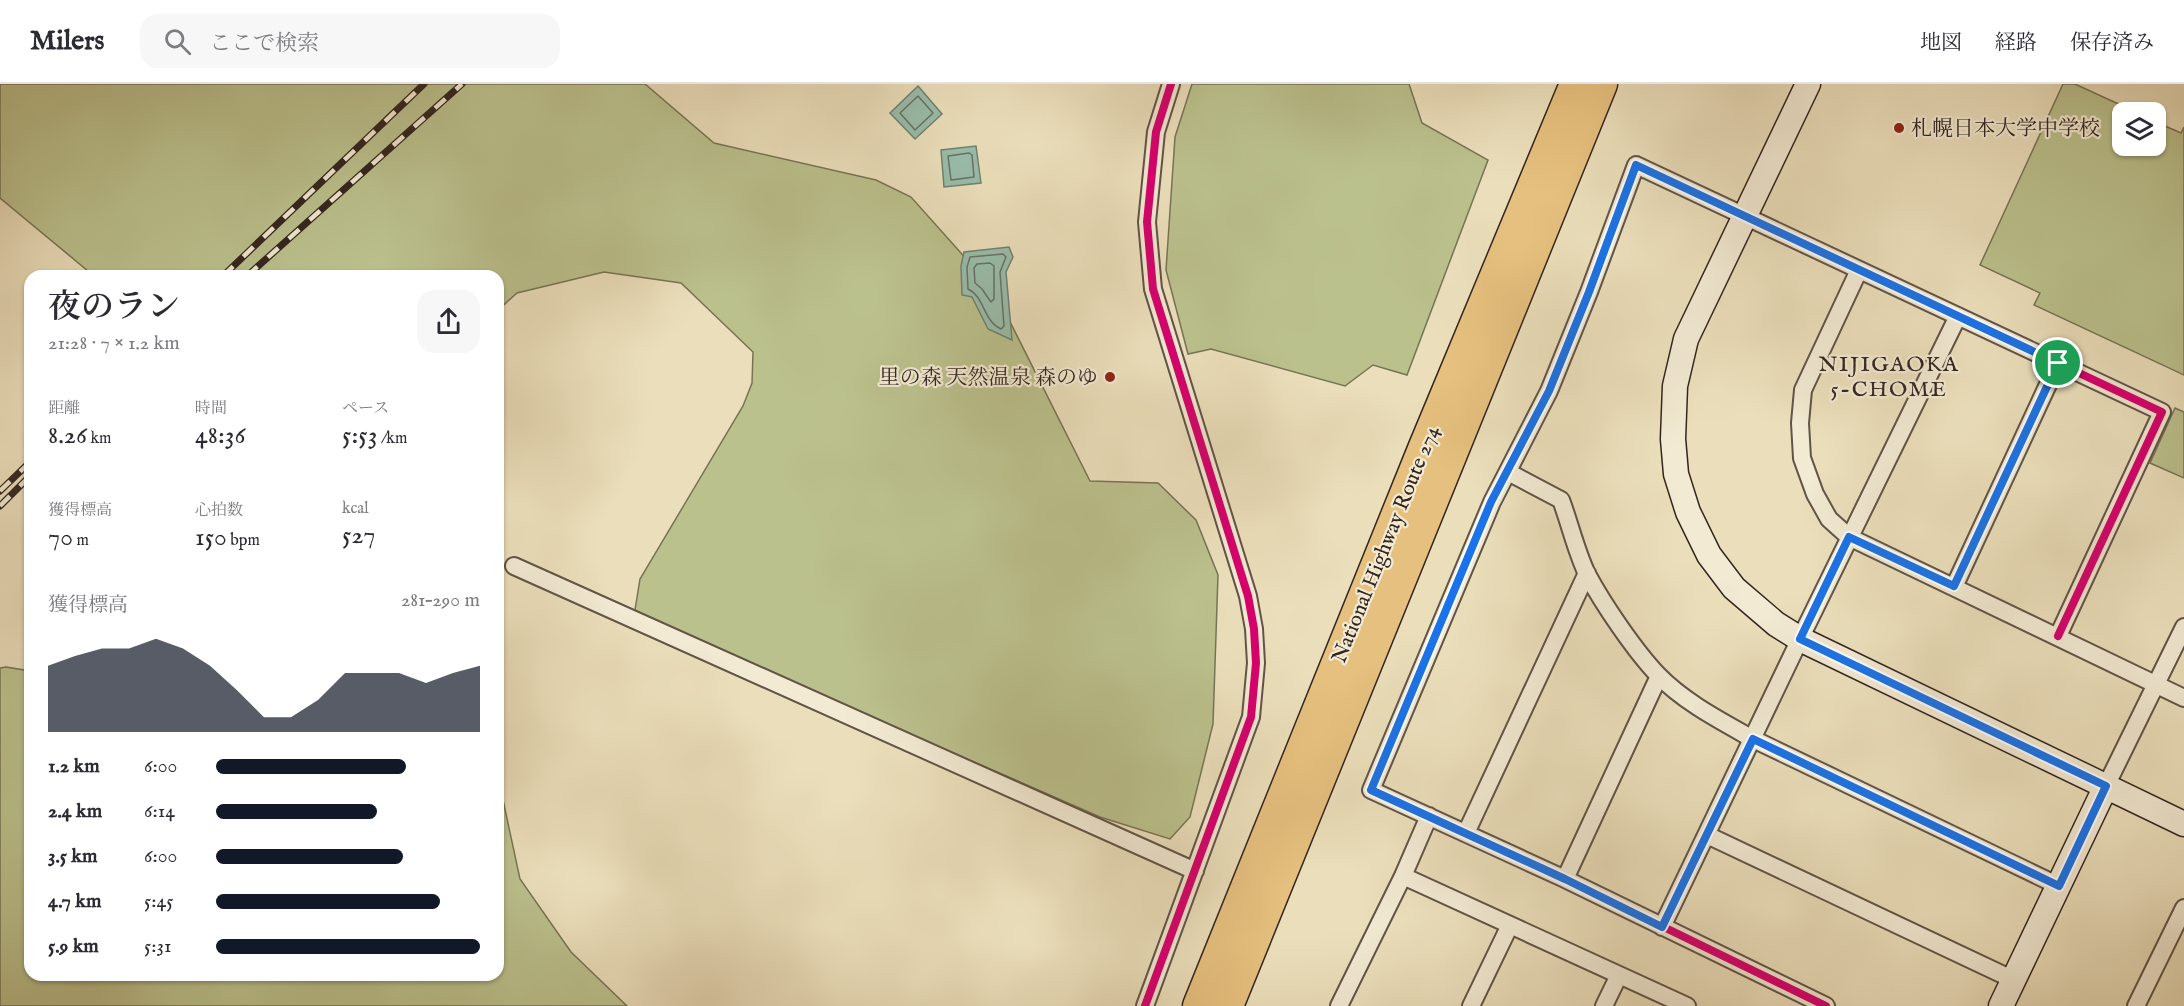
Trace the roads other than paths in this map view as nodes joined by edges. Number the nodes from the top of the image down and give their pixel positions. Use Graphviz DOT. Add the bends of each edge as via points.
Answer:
graph roads {
  1 [pos="1171,84"];
  2 [pos="1575,84"];
  3 [pos="1602,84"];
  4 [pos="1808,84"];
  5 [pos="1745,217"];
  6 [pos="1859,270"];
  7 [pos="1958,316"];
  8 [pos="2058,363"];
  9 [pos="1508,472"];
  10 [pos="1849,537"];
  11 [pos="514,566"];
  12 [pos="1587,573"];
  13 [pos="1954,586"];
  14 [pos="2184,627"];
  15 [pos="2058,636"];
  16 [pos="1800,639"];
  17 [pos="1659,676"];
  18 [pos="2156,685"];
  19 [pos="2184,698"];
  20 [pos="1753,739"];
  21 [pos="2106,786"];
  22 [pos="1430,816"];
  23 [pos="2184,824"];
  24 [pos="1466,833"];
  25 [pos="1707,835"];
  26 [pos="1195,871"];
  27 [pos="1403,876"];
  28 [pos="1565,879"];
  29 [pos="2059,886"];
  30 [pos="2184,908"];
  31 [pos="1510,925"];
  32 [pos="1662,927"];
  33 [pos="1619,975"];
  34 [pos="2014,980"];
  35 [pos="1145,1006"];
  36 [pos="1198,1006"];
  37 [pos="1228,1006"];
  38 [pos="1339,1006"];
  39 [pos="1471,1006"];
  40 [pos="1604,1006"];
  41 [pos="1687,1006"];
  42 [pos="1826,1006"];
  43 [pos="2001,1006"];
  44 [pos="2136,1006"];
  1 -- 26 [label="street" via="1156,132 1147,222 1153,289 1248,596 1256,663 1251,717"];
  2 -- 36 [label="highway, National Highway Route 274"];
  3 -- 37 [label="highway, National Highway Route 274"];
  4 -- 5 [label="street"];
  5 -- 6 [label="street"];
  5 -- 9 [label="street" via="1636,165 1549,391"];
  5 -- 16 [label="street" via="1686,339 1675,386 1676,474 1688,512 1709,555 1734,588"];
  6 -- 7 [label="street"];
  6 -- 10 [label="street" via="1803,390 1800,423 1802,458 1815,494 1829,519"];
  7 -- 8 [label="street"];
  7 -- 10 [label="street"];
  8 -- 13 [label="street"];
  8 -- 15 [label="street" via="2162,412"];
  9 -- 12 [label="street" via="1561,500"];
  9 -- 22 [label="street" via="1491,502 1371,790"];
  10 -- 13 [label="street"];
  10 -- 16 [label="street"];
  11 -- 26 [label="street"];
  12 -- 17 [label="street"];
  12 -- 24 [label="street"];
  13 -- 15 [label="street"];
  14 -- 18 [label="street"];
  15 -- 18 [label="street"];
  16 -- 20 [label="street"];
  16 -- 21 [label="street"];
  17 -- 20 [label="street" via="1706,713"];
  17 -- 28 [label="street"];
  18 -- 19 [label="street"];
  18 -- 21 [label="street"];
  20 -- 25 [label="street"];
  20 -- 29 [label="street"];
  21 -- 23 [label="street"];
  21 -- 29 [label="street"];
  22 -- 24 [label="street"];
  22 -- 27 [label="street"];
  24 -- 28 [label="street"];
  25 -- 32 [label="street"];
  25 -- 34 [label="street"];
  26 -- 35 [label="street"];
  27 -- 31 [label="street"];
  27 -- 38 [label="street"];
  28 -- 32 [label="street"];
  29 -- 34 [label="street"];
  30 -- 44 [label="street"];
  31 -- 33 [label="street"];
  31 -- 39 [label="street"];
  32 -- 42 [label="street"];
  33 -- 40 [label="street"];
  33 -- 41 [label="street"];
  34 -- 43 [label="street"];
}
